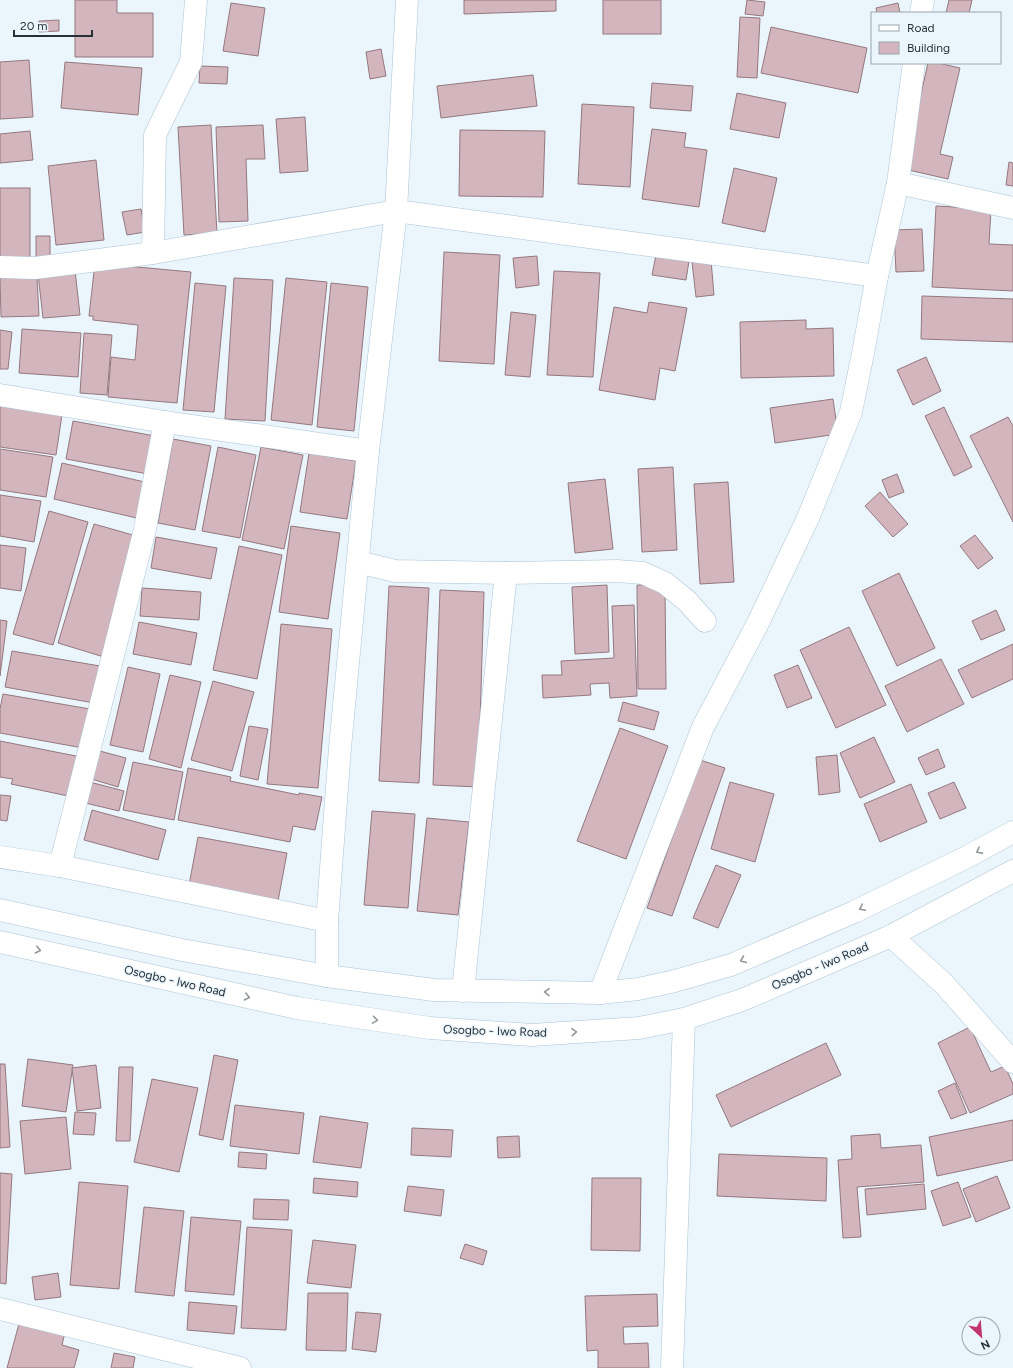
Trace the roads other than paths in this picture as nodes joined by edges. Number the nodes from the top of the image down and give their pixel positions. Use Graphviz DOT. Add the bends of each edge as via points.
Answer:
graph roads {
  1 [pos="196,0"];
  2 [pos="407,0"];
  3 [pos="923,0"];
  4 [pos="921,12"];
  5 [pos="914,64"];
  6 [pos="898,184"];
  7 [pos="1013,208"];
  8 [pos="396,211"];
  9 [pos="153,253"];
  10 [pos="0,267"];
  11 [pos="877,276"];
  12 [pos="0,395"];
  13 [pos="165,422"];
  14 [pos="368,451"];
  15 [pos="358,562"];
  16 [pos="506,573"];
  17 [pos="706,621"];
  18 [pos="1013,832"];
  19 [pos="0,857"];
  20 [pos="60,866"];
  21 [pos="1013,871"];
  22 [pos="0,910"];
  23 [pos="327,921"];
  24 [pos="891,936"];
  25 [pos="0,942"];
  26 [pos="327,976"];
  27 [pos="463,991"];
  28 [pos="600,993"];
  29 [pos="684,1019"];
  30 [pos="1013,1062"];
  31 [pos="0,1309"];
  32 [pos="240,1368"];
  33 [pos="672,1368"];
  1 -- 9 [label="street" via="190,62 155,135"];
  2 -- 8 [label="street"];
  3 -- 4 [label="street"];
  5 -- 6 [label="street"];
  6 -- 7 [label="street"];
  6 -- 11 [label="street"];
  8 -- 9 [label="street"];
  8 -- 11 [label="street"];
  8 -- 14 [label="street"];
  9 -- 10 [label="street" via="35,268"];
  11 -- 28 [label="street" via="851,412 808,518 757,625 703,727"];
  12 -- 13 [label="street"];
  13 -- 14 [label="street"];
  13 -- 20 [label="street" via="145,529"];
  14 -- 15 [label="street"];
  15 -- 16 [label="street" via="395,571"];
  15 -- 23 [label="street"];
  16 -- 17 [label="street" via="643,573 665,583"];
  16 -- 27 [label="street"];
  18 -- 28 [label="street, one-way" via="854,912 731,965 671,982"];
  19 -- 20 [label="street"];
  20 -- 23 [label="street"];
  21 -- 24 [label="street, Osogbo - Iwo Road"];
  22 -- 26 [label="street" via="182,950"];
  23 -- 26 [label="street"];
  24 -- 29 [label="street, Osogbo - Iwo Road" via="742,1000"];
  24 -- 30 [label="street" via="944,984"];
  25 -- 29 [label="street, Osogbo - Iwo Road, one-way" via="297,1008 430,1028 532,1035 639,1028"];
  26 -- 27 [label="street" via="434,990"];
  28 -- 27 [label="street, one-way"];
  29 -- 33 [label="street"];
  31 -- 32 [label="street"];
}
